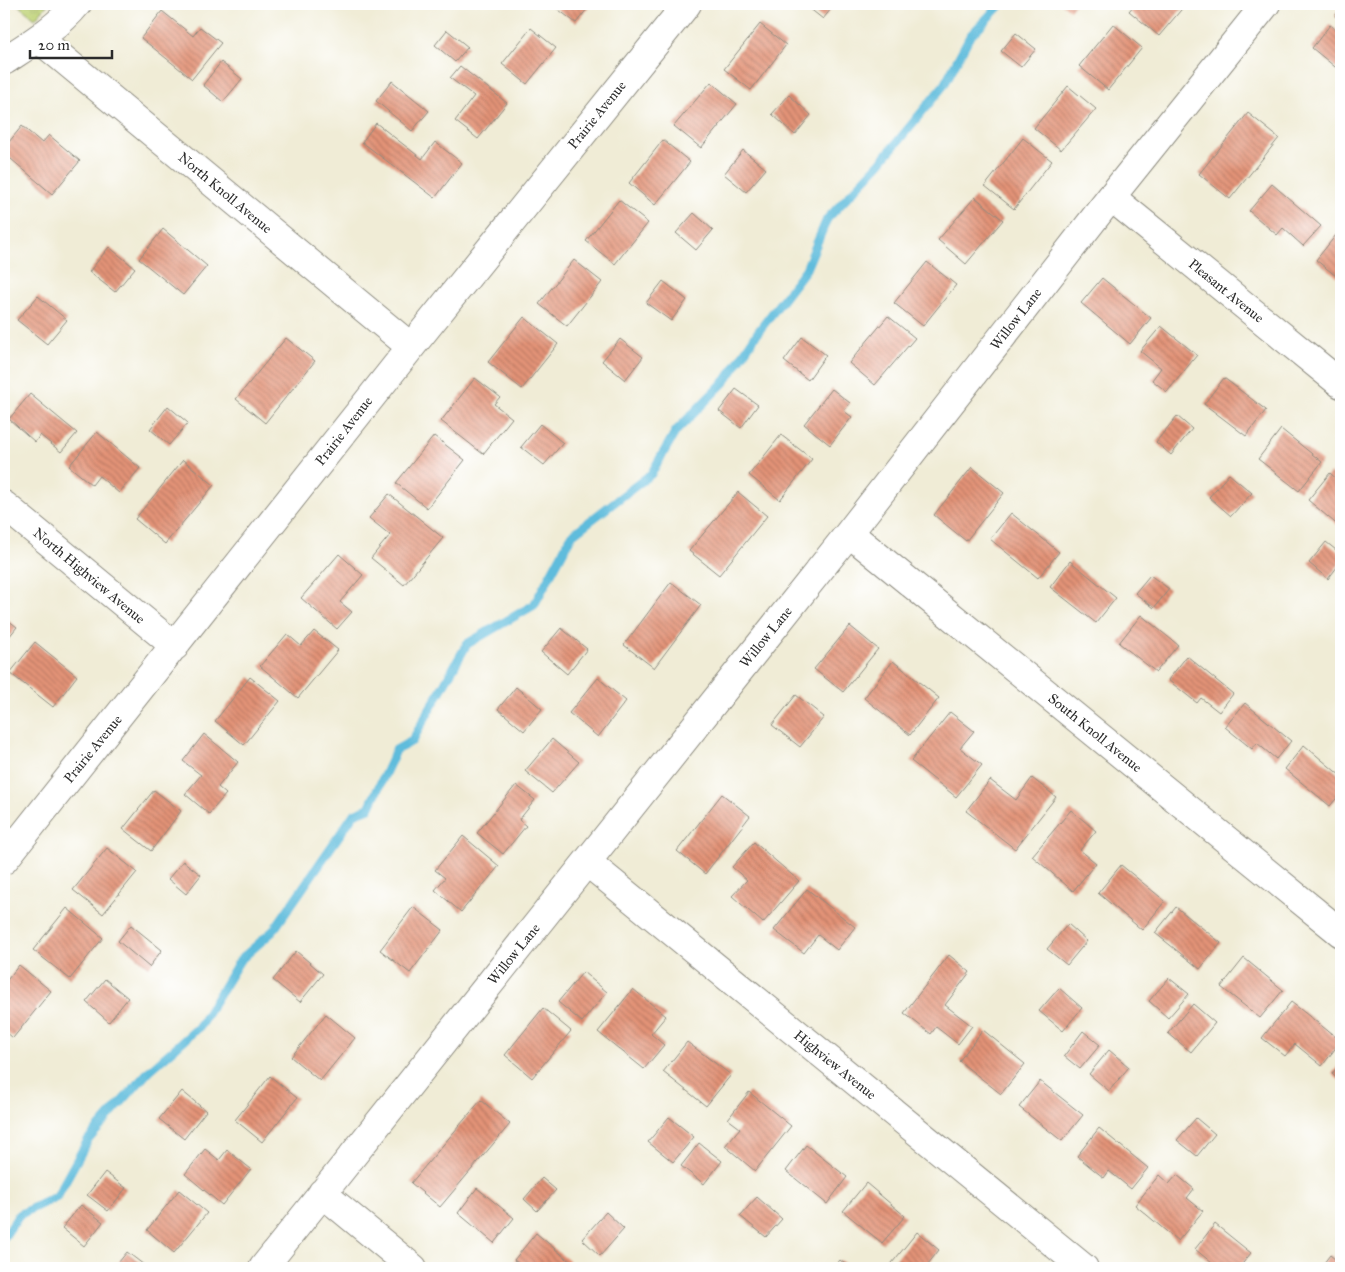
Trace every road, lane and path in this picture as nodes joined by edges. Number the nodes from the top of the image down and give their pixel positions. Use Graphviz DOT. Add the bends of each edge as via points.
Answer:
graph roads {
  1 [pos="77,4"];
  2 [pos="687,4"];
  3 [pos="1266,4"];
  4 [pos="39,39"];
  5 [pos="4,60"];
  6 [pos="1111,197"];
  7 [pos="411,347"];
  8 [pos="1341,384"];
  9 [pos="4,506"];
  10 [pos="849,533"];
  11 [pos="174,646"];
  12 [pos="4,860"];
  13 [pos="587,862"];
  14 [pos="1341,933"];
  15 [pos="322,1193"];
  16 [pos="263,1268"];
  17 [pos="413,1268"];
  18 [pos="1084,1268"];
  1 -- 4 [label="street"];
  2 -- 7 [label="street, Prairie Avenue"];
  3 -- 6 [label="street, Willow Lane"];
  4 -- 5 [label="street"];
  4 -- 7 [label="street, North Knoll Avenue"];
  6 -- 8 [label="street, Pleasant Avenue"];
  6 -- 10 [label="street, Willow Lane"];
  7 -- 11 [label="street, Prairie Avenue"];
  9 -- 11 [label="street, North Highview Avenue"];
  10 -- 13 [label="street, Willow Lane"];
  10 -- 14 [label="street, South Knoll Avenue"];
  11 -- 12 [label="street, Prairie Avenue"];
  13 -- 15 [label="street, Willow Lane"];
  13 -- 18 [label="street, Highview Avenue"];
  15 -- 16 [label="street, Willow Lane"];
  15 -- 17 [label="street"];
}
